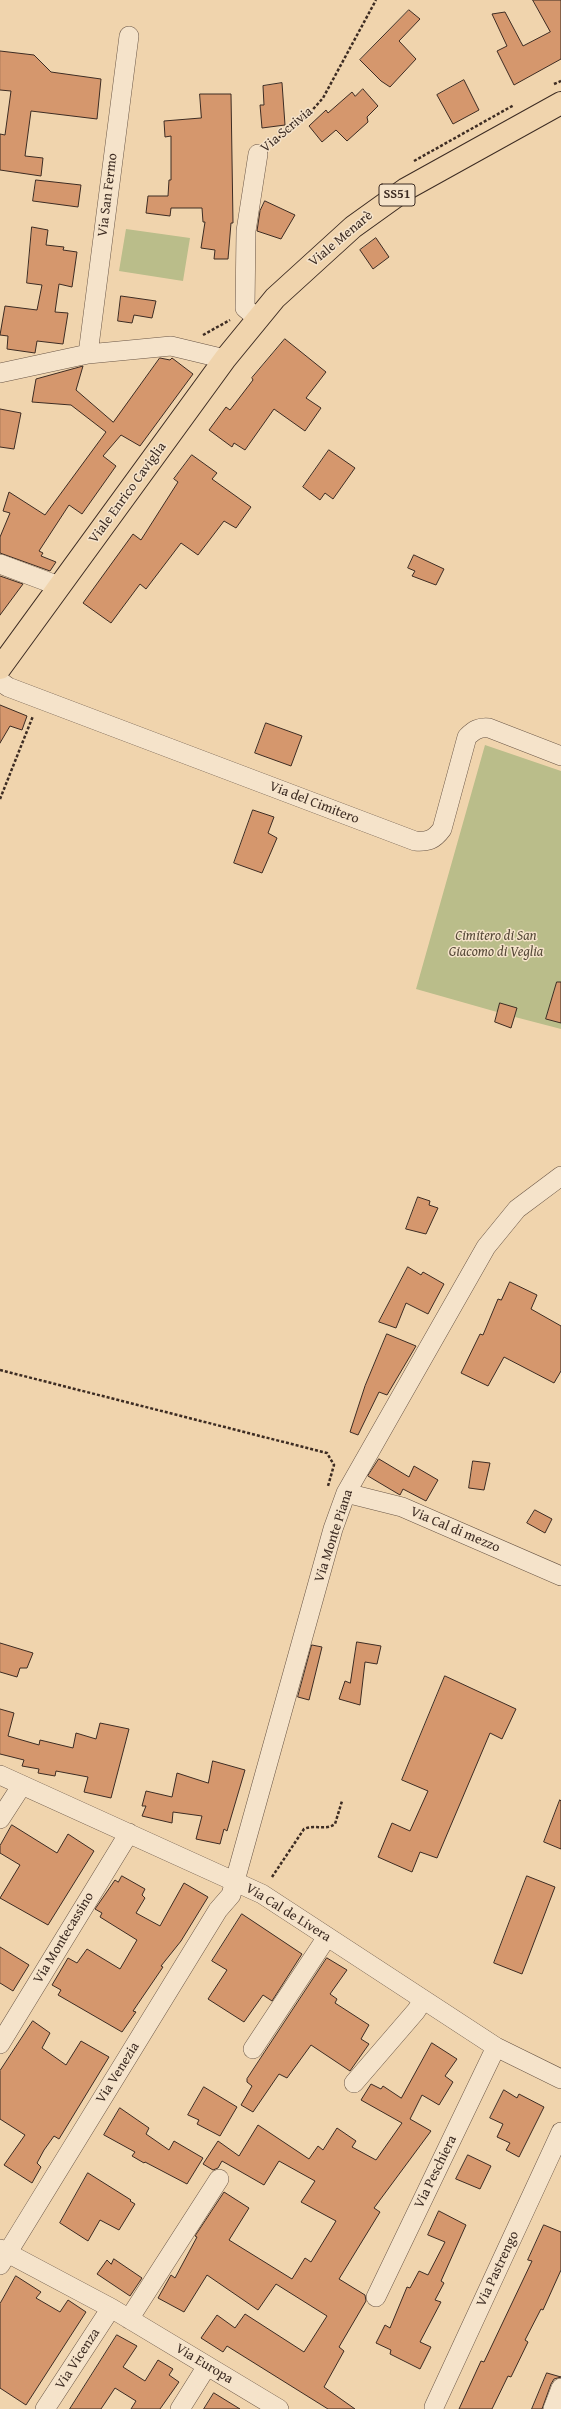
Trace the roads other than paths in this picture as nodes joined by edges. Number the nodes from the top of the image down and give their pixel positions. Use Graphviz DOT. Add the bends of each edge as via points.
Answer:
graph roads {
  1 [pos="129,36"];
  2 [pos="561,103"];
  3 [pos="258,154"];
  4 [pos="257,318"];
  5 [pos="88,354"];
  6 [pos="225,359"];
  7 [pos="0,373"];
  8 [pos="0,564"];
  9 [pos="59,586"];
  10 [pos="0,668"];
  11 [pos="0,681"];
  12 [pos="561,756"];
  13 [pos="561,1176"];
  14 [pos="346,1493"];
  15 [pos="561,1576"];
  16 [pos="0,1775"];
  17 [pos="22,1785"];
  18 [pos="0,1819"];
  19 [pos="129,1833"];
  20 [pos="235,1880"];
  21 [pos="327,1937"];
  22 [pos="423,2000"];
  23 [pos="0,2044"];
  24 [pos="496,2047"];
  25 [pos="253,2049"];
  26 [pos="561,2079"];
  27 [pos="354,2083"];
  28 [pos="561,2132"];
  29 [pos="219,2179"];
  30 [pos="3,2256"];
  31 [pos="376,2297"];
  32 [pos="111,2308"];
  33 [pos="129,2319"];
  34 [pos="207,2366"];
  35 [pos="561,2388"];
  36 [pos="434,2407"];
  37 [pos="45,2409"];
  38 [pos="180,2409"];
  39 [pos="279,2409"];
  40 [pos="552,2409"];
  1 -- 5 [label="street, Via San Fermo"];
  2 -- 4 [label="main road, Viale Menarè / SS51" via="438,169 379,207 321,254"];
  3 -- 4 [label="street, Via Scrivia" via="246,238 245,308"];
  4 -- 6 [label="main road, Viale Enrico Caviglia"];
  5 -- 6 [label="street" via="171,346"];
  5 -- 7 [label="street"];
  6 -- 9 [label="main road, Viale Enrico Caviglia"];
  8 -- 9 [label="street"];
  9 -- 10 [label="main road, Viale Enrico Caviglia"];
  11 -- 12 [label="street, Via del Cimitero" via="8,687 425,842 436,838 442,829 467,737 472,732 481,727 489,728"];
  13 -- 14 [label="street, Via Monte Piana" via="517,1209 486,1247"];
  14 -- 15 [label="street, Via Cal di mezzo" via="402,1507"];
  14 -- 20 [label="street, Via Monte Piana" via="331,1537"];
  16 -- 17 [label="street, Via Cal de Livera"];
  17 -- 18 [label="street"];
  17 -- 19 [label="street, Via Cal de Livera"];
  19 -- 20 [label="street, Via Cal de Livera"];
  19 -- 23 [label="street, Via Montecassino"];
  20 -- 21 [label="street, Via Cal de Livera" via="262,1894"];
  20 -- 30 [label="street, Via Venezia" via="231,1895 218,1910"];
  21 -- 22 [label="street, Via Cal de Livera"];
  21 -- 25 [label="street"];
  22 -- 24 [label="street, Via Cal de Livera"];
  22 -- 27 [label="street"];
  24 -- 26 [label="street, Via Cal de Livera"];
  24 -- 31 [label="street, Via Peschiera"];
  28 -- 36 [label="street, Via Pastrengo"];
  29 -- 33 [label="street"];
  30 -- 32 [label="street, Via Europa"];
  32 -- 33 [label="street, Via Europa"];
  32 -- 37 [label="street, Via Vicenza"];
  33 -- 34 [label="street, Via Europa"];
  34 -- 38 [label="street"];
  34 -- 39 [label="street, Via Europa"];
  35 -- 40 [label="street"];
}
